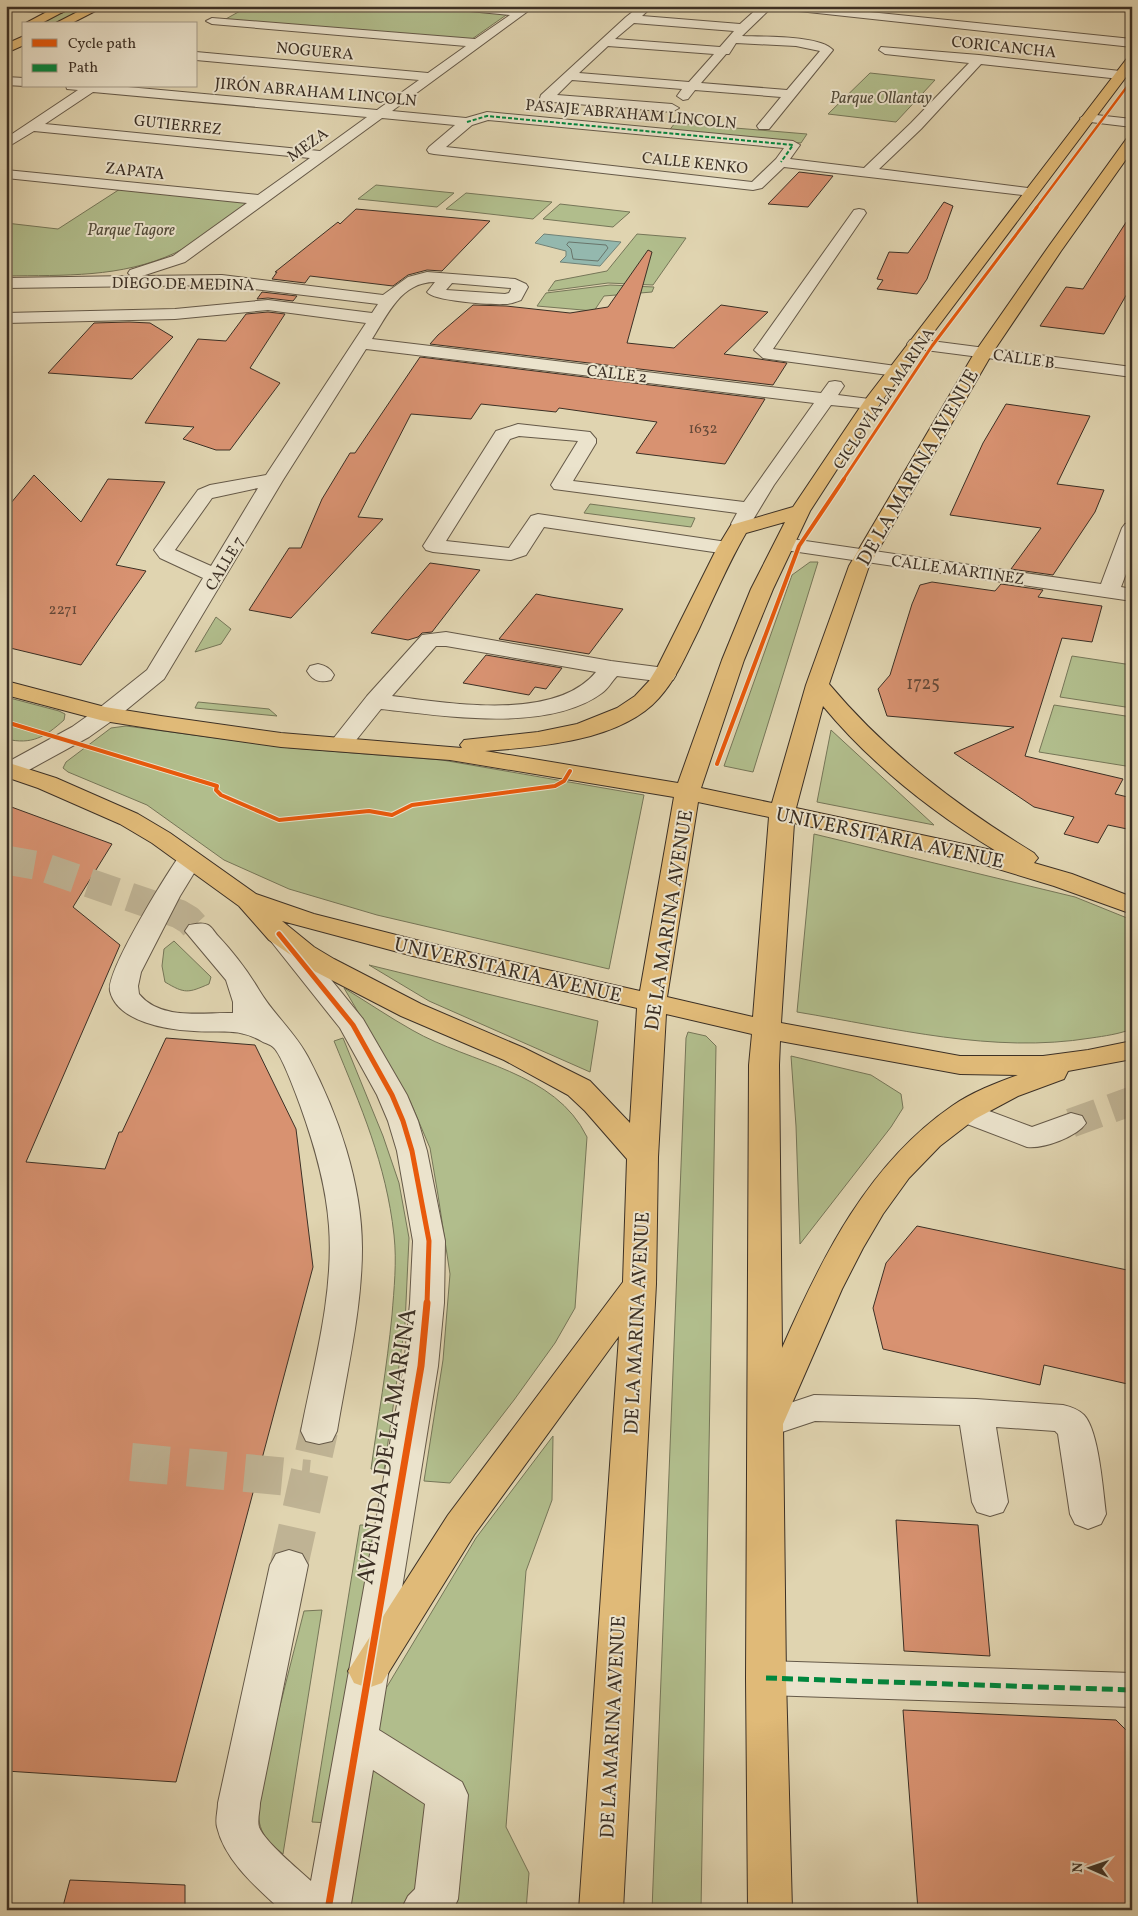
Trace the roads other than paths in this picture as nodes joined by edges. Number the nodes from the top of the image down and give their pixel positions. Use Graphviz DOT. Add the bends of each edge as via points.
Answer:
graph roads {
  1 [pos="6,6"];
  2 [pos="99,6"];
  3 [pos="449,6"];
  4 [pos="647,6"];
  5 [pos="767,6"];
  6 [pos="775,6"];
  7 [pos="877,6"];
  8 [pos="64,8"];
  9 [pos="525,9"];
  10 [pos="232,11"];
  11 [pos="864,16"];
  12 [pos="630,19"];
  13 [pos="34,22"];
  14 [pos="64,22"];
  15 [pos="744,28"];
  16 [pos="733,39"];
  17 [pos="22,41"];
  18 [pos="605,42"];
  19 [pos="478,43"];
  20 [pos="1132,43"];
  21 [pos="6,49"];
  22 [pos="725,50"];
  23 [pos="885,50"];
  24 [pos="198,56"];
  25 [pos="979,59"];
  26 [pos="1132,60"];
  27 [pos="1120,75"];
  28 [pos="568,76"];
  29 [pos="430,77"];
  30 [pos="6,81"];
  31 [pos="22,82"];
  32 [pos="692,86"];
  33 [pos="90,88"];
  34 [pos="103,88"];
  35 [pos="790,94"];
  36 [pos="672,108"];
  37 [pos="379,114"];
  38 [pos="1090,115"];
  39 [pos="1132,116"];
  40 [pos="467,122"];
  41 [pos="1132,123"];
  42 [pos="764,126"];
  43 [pos="32,127"];
  44 [pos="659,134"];
  45 [pos="1132,141"];
  46 [pos="6,144"];
  47 [pos="646,146"];
  48 [pos="793,146"];
  49 [pos="321,155"];
  50 [pos="634,158"];
  51 [pos="781,162"];
  52 [pos="621,171"];
  53 [pos="868,172"];
  54 [pos="6,174"];
  55 [pos="1032,192"];
  56 [pos="261,200"];
  57 [pos="859,213"];
  58 [pos="179,259"];
  59 [pos="448,278"];
  60 [pos="222,280"];
  61 [pos="93,281"];
  62 [pos="6,283"];
  63 [pos="383,308"];
  64 [pos="6,318"];
  65 [pos="363,343"];
  66 [pos="916,344"];
  67 [pos="984,352"];
  68 [pos="896,372"];
  69 [pos="1132,372"];
  70 [pos="843,375"];
  71 [pos="827,398"];
  72 [pos="871,404"];
  73 [pos="273,480"];
  74 [pos="549,502"];
  75 [pos="751,509"];
  76 [pos="800,511"];
  77 [pos="1132,528"];
  78 [pos="738,529"];
  79 [pos="785,544"];
  80 [pos="727,548"];
  81 [pos="864,556"];
  82 [pos="215,576"];
  83 [pos="1110,592"];
  84 [pos="1132,595"];
  85 [pos="611,668"];
  86 [pos="665,675"];
  87 [pos="817,685"];
  88 [pos="6,688"];
  89 [pos="375,701"];
  90 [pos="104,714"];
  91 [pos="341,744"];
  92 [pos="405,750"];
  93 [pos="7,770"];
  94 [pos="687,793"];
  95 [pos="782,813"];
  96 [pos="189,860"];
  97 [pos="1063,880"];
  98 [pos="247,900"];
  99 [pos="1132,906"];
  100 [pos="199,931"];
  101 [pos="279,934"];
  102 [pos="248,995"];
  103 [pos="652,1002"];
  104 [pos="233,1022"];
  105 [pos="765,1028"];
  106 [pos="283,1041"];
  107 [pos="1132,1050"];
  108 [pos="1088,1059"];
  109 [pos="965,1112"];
  110 [pos="1071,1123"];
  111 [pos="643,1157"];
  112 [pos="639,1284"];
  113 [pos="976,1412"];
  114 [pos="767,1424"];
  115 [pos="319,1432"];
  116 [pos="990,1502"];
  117 [pos="1088,1514"];
  118 [pos="289,1566"];
  119 [pos="368,1672"];
  120 [pos="766,1678"];
  121 [pos="1132,1690"];
  122 [pos="356,1738"];
  123 [pos="313,1910"];
  124 [pos="328,1910"];
  125 [pos="424,1910"];
  126 [pos="601,1910"];
  127 [pos="770,1910"];
  1 -- 8 [label="street"];
  2 -- 14 [label="main road"];
  3 -- 9 [label="street"];
  4 -- 12 [label="street"];
  5 -- 15 [label="street"];
  6 -- 11 [label="street"];
  7 -- 11 [label="street"];
  8 -- 13 [label="main road"];
  9 -- 19 [label="street, MEZA"];
  10 -- 19 [label="street" via="208,23"];
  11 -- 20 [label="street"];
  12 -- 15 [label="street"];
  12 -- 18 [label="street"];
  15 -- 16 [label="street"];
  16 -- 22 [label="street"];
  16 -- 35 [label="street" via="809,45 827,50"];
  17 -- 21 [label="main road"];
  18 -- 22 [label="street"];
  18 -- 28 [label="street"];
  19 -- 29 [label="street, MEZA"];
  22 -- 32 [label="street"];
  23 -- 25 [label="street, CORICANCHA"];
  24 -- 29 [label="street, NOGUERA"];
  25 -- 27 [label="street, CORICANCHA"];
  25 -- 53 [label="street"];
  26 -- 27 [label="main road, DE LA MARINA AVENUE"];
  27 -- 38 [label="main road, DE LA MARINA AVENUE"];
  28 -- 32 [label="street"];
  28 -- 36 [label="street" via="546,98"];
  29 -- 37 [label="street, MEZA"];
  30 -- 31 [label="street"];
  32 -- 35 [label="street"];
  32 -- 36 [label="street"];
  33 -- 43 [label="street"];
  34 -- 37 [label="street, JIRÓN ABRAHAM LINCOLN"];
  35 -- 42 [label="street"];
  36 -- 44 [label="street" via="658,124"];
  37 -- 40 [label="street, JIRÓN ABRAHAM LINCOLN"];
  37 -- 49 [label="street, MEZA"];
  38 -- 39 [label="street"];
  38 -- 41 [label="street"];
  38 -- 55 [label="main road, DE LA MARINA AVENUE"];
  40 -- 44 [label="street, PASAJE ABRAHAM LINCOLN" via="487,116"];
  40 -- 52 [label="street, CALLE KENKO" via="434,150"];
  43 -- 46 [label="street"];
  43 -- 49 [label="street, GUTIERREZ"];
  44 -- 47 [label="street"];
  44 -- 48 [label="street, PASAJE ABRAHAM LINCOLN"];
  45 -- 67 [label="main road, DE LA MARINA AVENUE"];
  48 -- 51 [label="street, CALLE KENKO"];
  49 -- 56 [label="street, MEZA"];
  50 -- 52 [label="street"];
  51 -- 52 [label="street, CALLE KENKO" via="753,186"];
  51 -- 53 [label="street"];
  53 -- 55 [label="street"];
  54 -- 56 [label="street, ZAPATA"];
  55 -- 66 [label="main road, DE LA MARINA AVENUE"];
  56 -- 58 [label="street, MEZA"];
  57 -- 68 [label="street" via="763,350 769,354"];
  58 -- 60 [label="street" via="183,267 196,274"];
  58 -- 61 [label="street, MEZA" via="148,270"];
  59 -- 63 [label="street" via="419,277 412,280"];
  60 -- 61 [label="street, DIEGO DE MEDINA"];
  60 -- 63 [label="street, DIEGO DE MEDINA" via="374,298"];
  61 -- 62 [label="street, DIEGO DE MEDINA"];
  63 -- 64 [label="street" via="268,305 175,314"];
  63 -- 65 [label="street, CALLE 7"];
  65 -- 71 [label="street, CALLE 2"];
  65 -- 73 [label="street, CALLE 7"];
  66 -- 67 [label="street, CALLE B"];
  66 -- 68 [label="main road, DE LA MARINA AVENUE"];
  67 -- 69 [label="street, CALLE B"];
  67 -- 81 [label="main road, DE LA MARINA AVENUE"];
  68 -- 72 [label="main road, DE LA MARINA AVENUE"];
  70 -- 71 [label="street"];
  71 -- 72 [label="street, CALLE 2"];
  71 -- 75 [label="street"];
  72 -- 76 [label="main road, DE LA MARINA AVENUE"];
  73 -- 82 [label="street, CALLE 7"];
  73 -- 82 [label="street" via="205,494 164,550"];
  74 -- 74 [label="street" via="587,439 518,430 509,432 503,435 433,546 512,554 519,551"];
  74 -- 75 [label="street"];
  74 -- 80 [label="street"];
  75 -- 78 [label="street"];
  76 -- 78 [label="main road"];
  76 -- 79 [label="main road, DE LA MARINA AVENUE"];
  77 -- 83 [label="street"];
  78 -- 80 [label="main road"];
  79 -- 81 [label="street, CALLE MARTINEZ"];
  79 -- 94 [label="main road, DE LA MARINA AVENUE" via="762,589 733,660"];
  80 -- 86 [label="main road"];
  81 -- 83 [label="street, CALLE MARTINEZ"];
  81 -- 87 [label="main road, DE LA MARINA AVENUE"];
  82 -- 90 [label="street, CALLE 7" via="156,674"];
  83 -- 84 [label="street, CALLE MARTINEZ"];
  85 -- 86 [label="street"];
  85 -- 89 [label="street" via="593,689 573,700 543,709 507,712"];
  85 -- 89 [label="street" via="438,638 425,643"];
  86 -- 92 [label="main road" via="643,701 580,731 510,742"];
  87 -- 95 [label="main road, DE LA MARINA AVENUE"];
  87 -- 97 [label="main road" via="852,727 905,774 982,831"];
  88 -- 90 [label="main road, UNIVERSITARIA AVENUE"];
  89 -- 91 [label="street"];
  90 -- 91 [label="main road, UNIVERSITARIA AVENUE" via="257,737"];
  90 -- 93 [label="street, CALLE 7" via="69,740"];
  91 -- 92 [label="main road, UNIVERSITARIA AVENUE"];
  92 -- 94 [label="main road, UNIVERSITARIA AVENUE" via="450,753 570,771"];
  93 -- 96 [label="main road, UNIVERSITARIA AVENUE" via="107,808 155,835"];
  94 -- 95 [label="main road, UNIVERSITARIA AVENUE"];
  94 -- 103 [label="main road, DE LA MARINA AVENUE"];
  95 -- 97 [label="main road, UNIVERSITARIA AVENUE" via="981,855"];
  95 -- 105 [label="main road, DE LA MARINA AVENUE"];
  96 -- 98 [label="main road, UNIVERSITARIA AVENUE"];
  96 -- 104 [label="street" via="127,972 125,995 135,1006 154,1016 188,1023"];
  97 -- 99 [label="main road"];
  98 -- 101 [label="main road"];
  98 -- 103 [label="main road, UNIVERSITARIA AVENUE" via="305,920 413,948"];
  100 -- 102 [label="street" via="238,976"];
  101 -- 111 [label="main road" via="304,953 352,980 579,1088"];
  101 -- 119 [label="street, AVENIDA DE LA MARINA" via="353,1025 392,1094 412,1151 429,1241 421,1366"];
  102 -- 104 [label="street" via="246,1012"];
  102 -- 106 [label="street"];
  103 -- 105 [label="main road, UNIVERSITARIA AVENUE"];
  103 -- 111 [label="main road, DE LA MARINA AVENUE"];
  104 -- 106 [label="street" via="260,1029"];
  105 -- 108 [label="main road, UNIVERSITARIA AVENUE" via="960,1065 1009,1066"];
  105 -- 114 [label="main road, DE LA MARINA AVENUE"];
  106 -- 115 [label="street" via="322,1125 334,1163 343,1212 345,1263"];
  107 -- 108 [label="main road, UNIVERSITARIA AVENUE"];
  108 -- 109 [label="main road" via="1007,1090"];
  109 -- 110 [label="street" via="1027,1137 1037,1138"];
  109 -- 114 [label="main road" via="922,1146 893,1178 864,1218 826,1287"];
  111 -- 112 [label="main road, DE LA MARINA AVENUE"];
  112 -- 119 [label="main road" via="461,1525"];
  112 -- 126 [label="main road, DE LA MARINA AVENUE"];
  113 -- 114 [label="street" via="814,1408"];
  113 -- 116 [label="street"];
  113 -- 117 [label="street" via="1063,1418 1072,1425"];
  114 -- 120 [label="main road, DE LA MARINA AVENUE"];
  118 -- 123 [label="street" via="239,1803 238,1827 245,1842 275,1876"];
  119 -- 122 [label="street, AVENIDA DE LA MARINA"];
  120 -- 121 [label="street"];
  120 -- 127 [label="main road, DE LA MARINA AVENUE"];
  122 -- 124 [label="street, AVENIDA DE LA MARINA"];
  122 -- 125 [label="street" via="448,1795 436,1899"];
}
